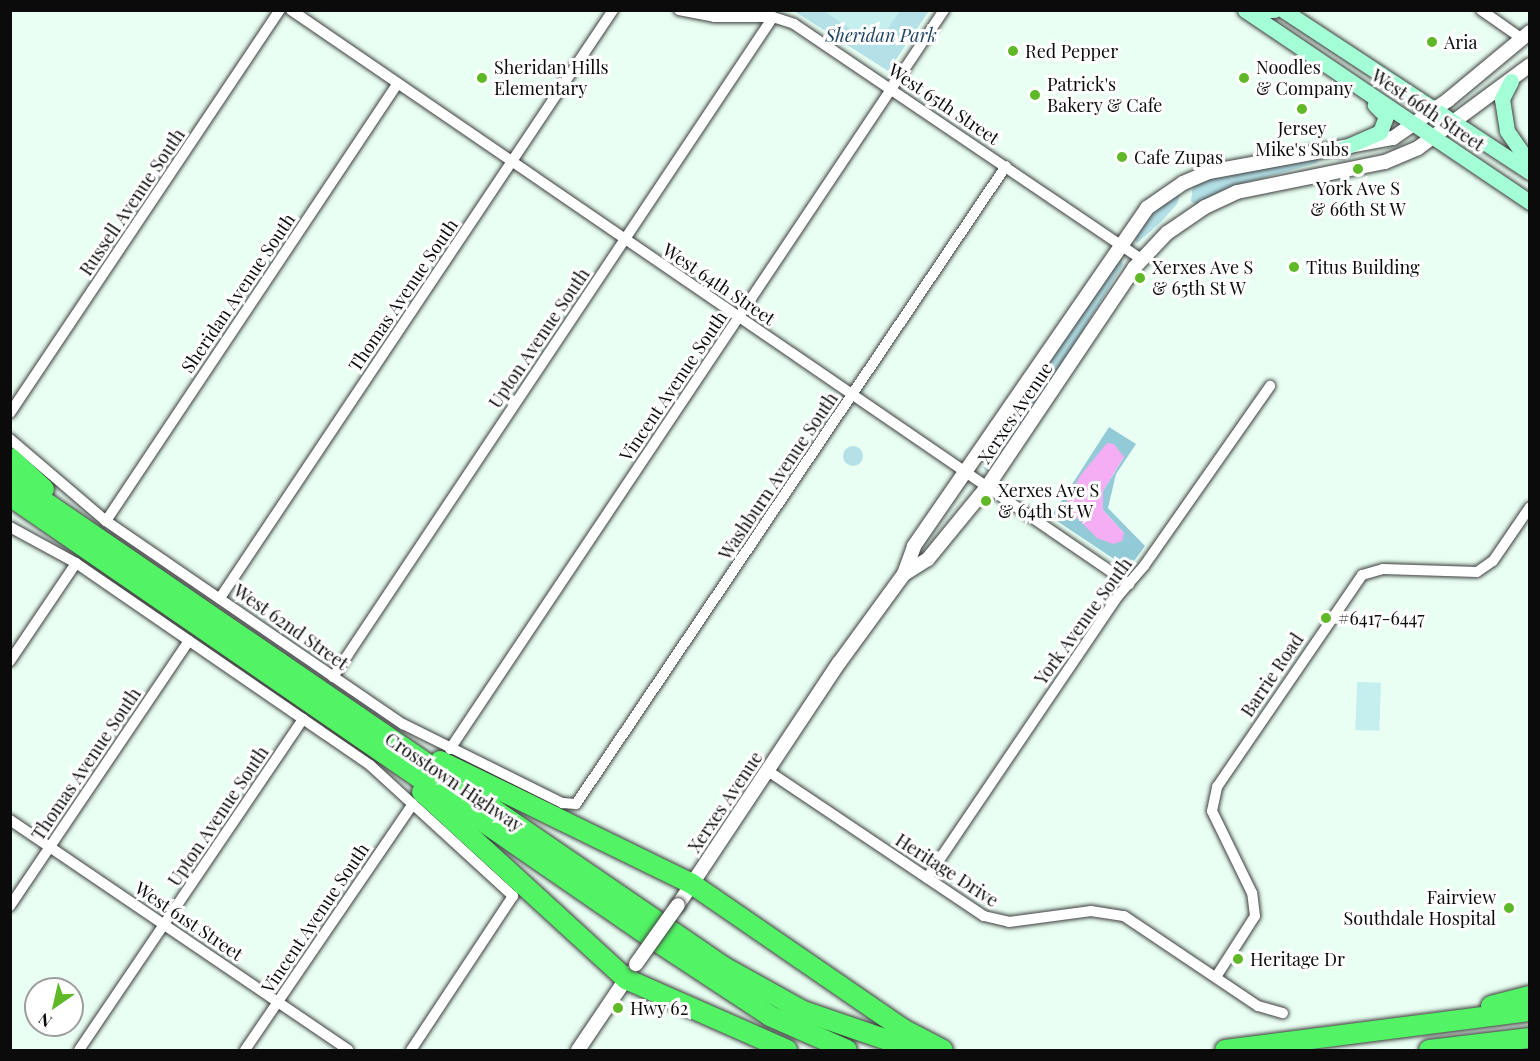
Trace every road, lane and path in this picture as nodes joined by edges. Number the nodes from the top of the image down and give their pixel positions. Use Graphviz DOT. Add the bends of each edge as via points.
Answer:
graph roads {
  1 [pos="280,10"];
  2 [pos="291,10"];
  3 [pos="613,10"];
  4 [pos="679,10"];
  5 [pos="944,10"];
  6 [pos="1245,10"];
  7 [pos="1264,10"];
  8 [pos="1274,10"];
  9 [pos="1283,10"];
  10 [pos="1480,10"];
  11 [pos="773,17"];
  12 [pos="1525,35"];
  13 [pos="1530,65"];
  14 [pos="1331,69"];
  15 [pos="1511,81"];
  16 [pos="398,83"];
  17 [pos="892,88"];
  18 [pos="1435,109"];
  19 [pos="1455,123"];
  20 [pos="1414,126"];
  21 [pos="1434,139"];
  22 [pos="1334,150"];
  23 [pos="512,162"];
  24 [pos="1530,164"];
  25 [pos="1006,166"];
  26 [pos="1530,171"];
  27 [pos="1530,202"];
  28 [pos="625,239"];
  29 [pos="1119,244"];
  30 [pos="1141,259"];
  31 [pos="739,317"];
  32 [pos="1270,386"];
  33 [pos="852,395"];
  34 [pos="10,413"];
  35 [pos="10,439"];
  36 [pos="10,458"];
  37 [pos="966,472"];
  38 [pos="10,478"];
  39 [pos="987,487"];
  40 [pos="10,496"];
  41 [pos="10,512"];
  42 [pos="1527,515"];
  43 [pos="106,521"];
  44 [pos="10,527"];
  45 [pos="117,560"];
  46 [pos="76,563"];
  47 [pos="904,574"];
  48 [pos="1129,584"];
  49 [pos="220,598"];
  50 [pos="189,641"];
  51 [pos="10,661"];
  52 [pos="333,677"];
  53 [pos="303,719"];
  54 [pos="350,720"];
  55 [pos="450,749"];
  56 [pos="768,771"];
  57 [pos="413,804"];
  58 [pos="576,804"];
  59 [pos="10,820"];
  60 [pos="50,847"];
  61 [pos="927,878"];
  62 [pos="692,884"];
  63 [pos="10,906"];
  64 [pos="164,925"];
  65 [pos="631,972"];
  66 [pos="1216,977"];
  67 [pos="1530,996"];
  68 [pos="277,1003"];
  69 [pos="1530,1011"];
  70 [pos="1282,1013"];
  71 [pos="1437,1023"];
  72 [pos="1530,1038"];
  73 [pos="1475,1045"];
  74 [pos="1530,1049"];
  75 [pos="80,1050"];
  76 [pos="245,1050"];
  77 [pos="348,1050"];
  78 [pos="411,1050"];
  79 [pos="578,1050"];
  80 [pos="787,1050"];
  81 [pos="847,1050"];
  82 [pos="916,1050"];
  83 [pos="943,1050"];
  84 [pos="1225,1050"];
  85 [pos="1429,1050"];
  1 -- 34 [label="street, Russell Avenue South"];
  2 -- 16 [label="street, West 64th Street"];
  3 -- 23 [label="street, Thomas Avenue South"];
  4 -- 11 [label="street, West 65th Street" via="714,17"];
  5 -- 17 [label="street, Vincent Avenue South"];
  6 -- 14 [label="main road, West 66th Street"];
  7 -- 8 [label="main road"];
  9 -- 18 [label="main road, West 66th Street"];
  10 -- 12 [label="street"];
  11 -- 17 [label="street, West 65th Street" via="813,34"];
  11 -- 28 [label="street, Upton Avenue South"];
  12 -- 18 [label="street"];
  13 -- 15 [label="street"];
  14 -- 20 [label="main road, West 66th Street"];
  14 -- 22 [label="main road" via="1386,116 1375,137"];
  15 -- 19 [label="street"];
  15 -- 24 [label="main road" via="1503,99 1507,131"];
  16 -- 23 [label="street, West 64th Street"];
  16 -- 43 [label="street, Sheridan Avenue South"];
  17 -- 25 [label="street, West 65th Street"];
  17 -- 31 [label="street, Vincent Avenue South"];
  18 -- 19 [label="main road, West 66th Street"];
  18 -- 20 [label="street"];
  19 -- 21 [label="street"];
  19 -- 26 [label="main road, West 66th Street"];
  20 -- 21 [label="main road, West 66th Street"];
  20 -- 22 [label="street" via="1393,138"];
  21 -- 27 [label="main road, West 66th Street"];
  21 -- 30 [label="street" via="1385,162 1281,180 1237,192 1205,207 1167,233"];
  22 -- 29 [label="street" via="1209,172 1183,183 1147,208"];
  23 -- 28 [label="street, West 64th Street"];
  23 -- 49 [label="street, Thomas Avenue South"];
  25 -- 29 [label="street, West 65th Street"];
  25 -- 33 [label="street, Washburn Avenue South"];
  28 -- 31 [label="street, West 64th Street"];
  28 -- 52 [label="street, Upton Avenue South"];
  29 -- 30 [label="street, West 65th Street"];
  29 -- 37 [label="street, Xerxes Avenue"];
  30 -- 39 [label="street, Xerxes Avenue"];
  31 -- 33 [label="street, West 64th Street"];
  31 -- 55 [label="street, Vincent Avenue South"];
  32 -- 48 [label="street, York Avenue South"];
  33 -- 37 [label="street, West 64th Street"];
  33 -- 58 [label="street, Washburn Avenue South"];
  35 -- 43 [label="street, West 62nd Street"];
  36 -- 45 [label="highway"];
  37 -- 39 [label="street, West 64th Street"];
  37 -- 47 [label="street, Xerxes Avenue" via="914,546"];
  38 -- 45 [label="highway, Crosstown Highway"];
  39 -- 47 [label="street, Xerxes Avenue" via="928,559"];
  39 -- 48 [label="street, West 64th Street"];
  40 -- 45 [label="highway, Crosstown Highway"];
  41 -- 45 [label="highway"];
  42 -- 66 [label="street, Barrie Road" via="1493,561 1478,572 1383,569 1362,574 1217,787 1212,811 1252,893 1255,916"];
  43 -- 49 [label="street, West 62nd Street"];
  44 -- 46 [label="street"];
  45 -- 54 [label="highway, Crosstown Highway"];
  46 -- 50 [label="street"];
  46 -- 51 [label="street"];
  47 -- 56 [label="street, Xerxes Avenue"];
  48 -- 61 [label="street, York Avenue South"];
  49 -- 52 [label="street, West 62nd Street"];
  50 -- 53 [label="street"];
  50 -- 60 [label="street, Thomas Avenue South"];
  52 -- 55 [label="street, West 62nd Street" via="403,724"];
  53 -- 57 [label="street" via="370,765"];
  53 -- 64 [label="street, Upton Avenue South"];
  54 -- 62 [label="highway"];
  54 -- 65 [label="highway"];
  54 -- 81 [label="highway, Crosstown Highway" via="770,1016"];
  54 -- 82 [label="highway, Crosstown Highway" via="764,991 852,1031"];
  55 -- 58 [label="street, West 62nd Street" via="562,803"];
  56 -- 61 [label="street, Heritage Drive"];
  56 -- 62 [label="street, Xerxes Avenue"];
  57 -- 68 [label="street, Vincent Avenue South"];
  57 -- 78 [label="street" via="513,896"];
  59 -- 60 [label="street, West 61st Street"];
  60 -- 63 [label="street, Thomas Avenue South"];
  60 -- 64 [label="street, West 61st Street"];
  61 -- 66 [label="street, Heritage Drive" via="996,920 1022,921 1091,911 1124,916"];
  62 -- 65 [label="street, Xerxes Avenue, bridge"];
  62 -- 83 [label="highway" via="903,1029"];
  64 -- 68 [label="street, West 61st Street"];
  64 -- 75 [label="street, Upton Avenue South"];
  65 -- 79 [label="street, Xerxes Avenue"];
  65 -- 80 [label="highway"];
  66 -- 70 [label="street, Heritage Drive" via="1258,1006"];
  67 -- 71 [label="highway"];
  68 -- 76 [label="street, Vincent Avenue South"];
  68 -- 77 [label="street, West 61st Street"];
  69 -- 71 [label="highway"];
  71 -- 84 [label="highway"];
  72 -- 73 [label="highway"];
  73 -- 74 [label="highway"];
  73 -- 85 [label="highway"];
}
